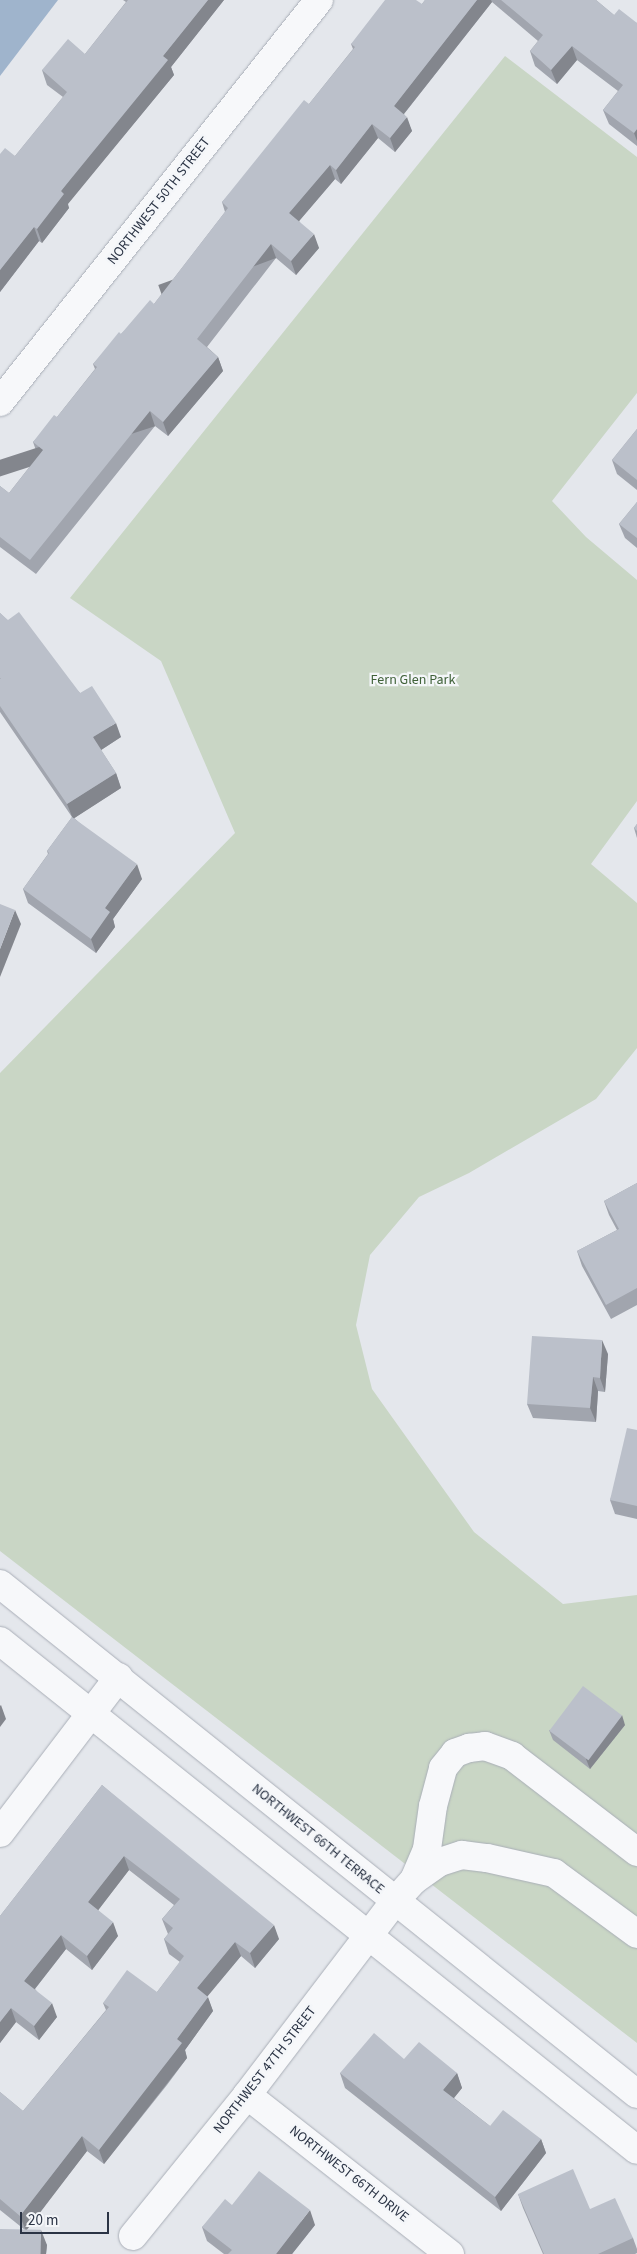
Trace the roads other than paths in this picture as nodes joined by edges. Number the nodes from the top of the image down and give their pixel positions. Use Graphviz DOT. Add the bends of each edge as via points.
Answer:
graph roads {
  1 [pos="319,0"];
  2 [pos="0,402"];
  3 [pos="0,1584"];
  4 [pos="0,1641"];
  5 [pos="119,1677"];
  6 [pos="92,1713"];
  7 [pos="0,1833"];
  8 [pos="637,1852"];
  9 [pos="414,1880"];
  10 [pos="395,1901"];
  11 [pos="370,1934"];
  12 [pos="637,1934"];
  13 [pos="637,2094"];
  14 [pos="248,2095"];
  15 [pos="637,2150"];
  16 [pos="133,2236"];
  17 [pos="450,2254"];
  1 -- 2 [label="street, NORTHWEST 50TH STREET"];
  3 -- 5 [label="street, NORTHWEST 66TH TERRACE"];
  4 -- 6 [label="street"];
  5 -- 6 [label="street"];
  5 -- 10 [label="street, NORTHWEST 66TH TERRACE"];
  6 -- 7 [label="street"];
  6 -- 11 [label="street"];
  8 -- 9 [label="street" via="512,1756 485,1746 468,1748 455,1753 443,1768 434,1798 427,1849"];
  9 -- 10 [label="street, NORTHWEST 47TH STREET"];
  9 -- 12 [label="street" via="440,1862 462,1855 554,1873"];
  10 -- 11 [label="street, NORTHWEST 47TH STREET"];
  10 -- 13 [label="street, NORTHWEST 66TH TERRACE"];
  11 -- 14 [label="street, NORTHWEST 47TH STREET"];
  11 -- 15 [label="street"];
  14 -- 16 [label="street, NORTHWEST 47TH STREET"];
  14 -- 17 [label="street, NORTHWEST 66TH DRIVE"];
}
